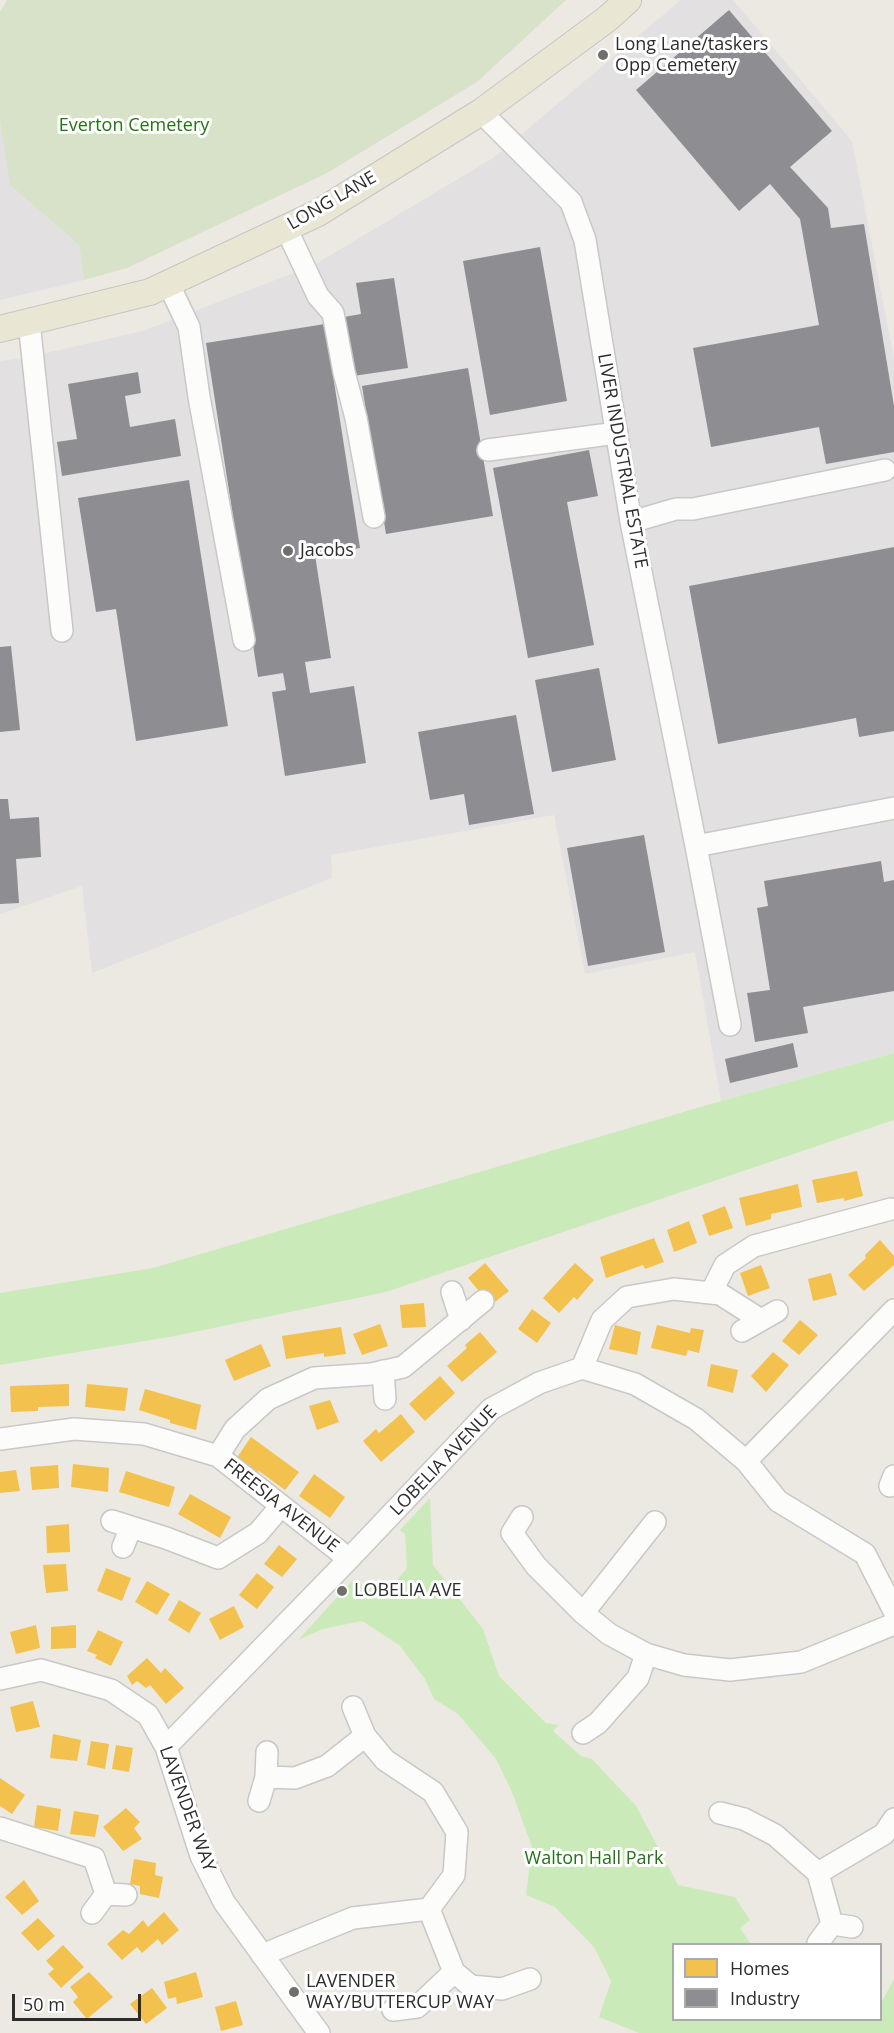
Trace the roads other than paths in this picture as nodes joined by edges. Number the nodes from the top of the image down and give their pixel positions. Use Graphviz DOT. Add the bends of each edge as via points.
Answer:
graph roads {
  1 [pos="628,0"];
  2 [pos="481,112"];
  3 [pos="286,228"];
  4 [pos="168,283"];
  5 [pos="29,322"];
  6 [pos="0,329"];
  7 [pos="617,433"];
  8 [pos="488,450"];
  9 [pos="885,470"];
  10 [pos="374,517"];
  11 [pos="631,522"];
  12 [pos="62,631"];
  13 [pos="244,640"];
  14 [pos="894,808"];
  15 [pos="696,846"];
  16 [pos="730,1025"];
  17 [pos="891,1209"];
  18 [pos="452,1292"];
  19 [pos="711,1293"];
  20 [pos="483,1301"];
  21 [pos="894,1310"];
  22 [pos="460,1320"];
  23 [pos="742,1331"];
  24 [pos="582,1368"];
  25 [pos="383,1371"];
  26 [pos="385,1399"];
  27 [pos="0,1439"];
  28 [pos="219,1456"];
  29 [pos="746,1461"];
  30 [pos="281,1506"];
  31 [pos="522,1517"];
  32 [pos="655,1522"];
  33 [pos="123,1547"];
  34 [pos="349,1559"];
  35 [pos="894,1611"];
  36 [pos="583,1613"];
  37 [pos="894,1624"];
  38 [pos="646,1654"];
  39 [pos="0,1679"];
  40 [pos="353,1707"];
  41 [pos="583,1733"];
  42 [pos="365,1736"];
  43 [pos="166,1747"];
  44 [pos="267,1752"];
  45 [pos="266,1777"];
  46 [pos="258,1801"];
  47 [pos="720,1813"];
  48 [pos="894,1820"];
  49 [pos="0,1828"];
  50 [pos="818,1873"];
  51 [pos="429,1909"];
  52 [pos="92,1913"];
  53 [pos="818,1943"];
  54 [pos="262,1955"];
  55 [pos="454,1972"];
  56 [pos="530,1978"];
  57 [pos="393,2010"];
  58 [pos="319,2033"];
  1 -- 2 [label="main road, LONG LANE"];
  2 -- 3 [label="main road, LONG LANE" via="318,213"];
  2 -- 7 [label="street, LIVER INDUSTRIAL ESTATE" via="571,202 585,240"];
  3 -- 4 [label="main road, LONG LANE"];
  3 -- 10 [label="street" via="318,296 333,313"];
  4 -- 5 [label="main road, LONG LANE"];
  4 -- 13 [label="street" via="189,327"];
  5 -- 6 [label="main road, LONG LANE"];
  5 -- 12 [label="street"];
  7 -- 8 [label="street"];
  7 -- 11 [label="street, LIVER INDUSTRIAL ESTATE"];
  9 -- 11 [label="street" via="693,509 676,509"];
  11 -- 15 [label="street, LIVER INDUSTRIAL ESTATE"];
  14 -- 15 [label="street"];
  15 -- 16 [label="street, LIVER INDUSTRIAL ESTATE"];
  17 -- 19 [label="street" via="754,1246 724,1265"];
  18 -- 22 [label="street"];
  19 -- 23 [label="street" via="769,1316"];
  19 -- 24 [label="street" via="674,1289 627,1297 602,1320"];
  20 -- 22 [label="street"];
  21 -- 29 [label="street"];
  22 -- 25 [label="street" via="403,1367"];
  24 -- 29 [label="street" via="635,1384 696,1419"];
  24 -- 34 [label="street, LOBELIA AVENUE" via="539,1383 491,1409"];
  25 -- 26 [label="street"];
  25 -- 28 [label="street" via="314,1378 268,1399 235,1429"];
  27 -- 28 [label="street, FREESIA AVENUE" via="75,1429 144,1434"];
  28 -- 30 [label="street, FREESIA AVENUE"];
  29 -- 35 [label="street" via="778,1501 865,1554"];
  30 -- 33 [label="street" via="258,1533 218,1558 122,1524"];
  30 -- 34 [label="street, FREESIA AVENUE"];
  31 -- 36 [label="street" via="512,1533 536,1566"];
  32 -- 36 [label="street"];
  34 -- 43 [label="street, LOBELIA AVENUE"];
  36 -- 38 [label="street" via="609,1634"];
  37 -- 38 [label="street" via="801,1662 730,1670 684,1665"];
  38 -- 41 [label="street" via="638,1678 598,1723"];
  39 -- 43 [label="street, LAVENDER WAY" via="41,1670 111,1690 148,1715"];
  40 -- 42 [label="street"];
  42 -- 45 [label="street" via="327,1766 295,1778"];
  42 -- 51 [label="street" via="385,1760 432,1792 457,1832 454,1875"];
  43 -- 54 [label="street, LAVENDER WAY" via="201,1856 224,1902"];
  44 -- 45 [label="street"];
  45 -- 46 [label="street"];
  47 -- 50 [label="street" via="775,1834"];
  48 -- 50 [label="street" via="884,1834"];
  49 -- 52 [label="street" via="94,1858 116,1894"];
  50 -- 53 [label="street" via="842,1926"];
  51 -- 54 [label="street" via="353,1918"];
  51 -- 55 [label="street"];
  54 -- 58 [label="street, LAVENDER WAY"];
  55 -- 56 [label="street" via="471,1986 502,1989"];
  55 -- 57 [label="street" via="417,2007"];
}
